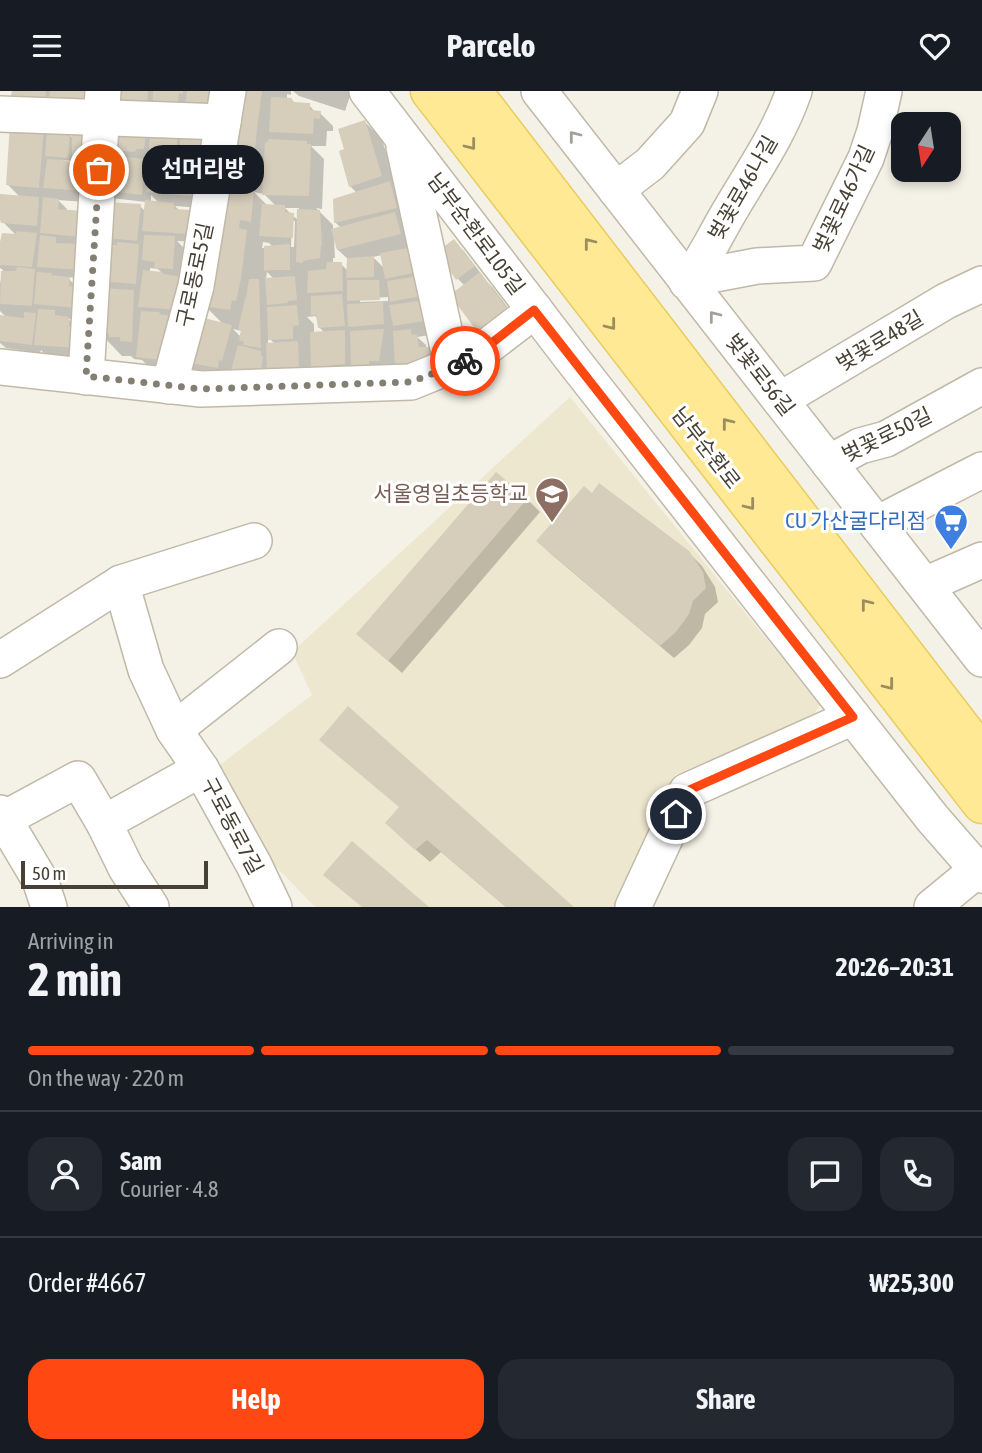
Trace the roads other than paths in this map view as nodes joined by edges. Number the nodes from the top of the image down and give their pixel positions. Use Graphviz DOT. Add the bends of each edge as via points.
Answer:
graph roads {
  1 [pos="367,91"];
  2 [pos="430,91"];
  3 [pos="472,91"];
  4 [pos="539,91"];
  5 [pos="700,91"];
  6 [pos="794,91"];
  7 [pos="884,91"];
  8 [pos="103,105"];
  9 [pos="226,106"];
  10 [pos="0,114"];
  11 [pos="401,135"];
  12 [pos="616,190"];
  13 [pos="687,282"];
  14 [pos="982,284"];
  15 [pos="534,310"];
  16 [pos="452,366"];
  17 [pos="0,367"];
  18 [pos="86,376"];
  19 [pos="169,386"];
  20 [pos="982,386"];
  21 [pos="780,400"];
  22 [pos="829,463"];
  23 [pos="982,470"];
  24 [pos="877,524"];
  25 [pos="254,541"];
  26 [pos="982,560"];
  27 [pos="121,583"];
  28 [pos="925,585"];
  29 [pos="969,619"];
  30 [pos="279,647"];
  31 [pos="982,659"];
  32 [pos="0,660"];
  33 [pos="853,717"];
  34 [pos="174,730"];
  35 [pos="982,755"];
  36 [pos="201,769"];
  37 [pos="982,804"];
  38 [pos="2,816"];
  39 [pos="104,823"];
  40 [pos="980,873"];
  41 [pos="49,907"];
  42 [pos="151,907"];
  43 [pos="274,907"];
  44 [pos="633,907"];
  45 [pos="932,907"];
  1 -- 11 [label="street, 남부순환로105길"];
  2 -- 37 [label="main road, 남부순환로, one-way"];
  35 -- 3 [label="main road, 남부순환로, one-way"];
  12 -- 4 [label="street, 벚꽃로56길, one-way"];
  5 -- 12 [label="street" via="687,123 650,164"];
  6 -- 13 [label="street, 벚꽃로46나길" via="767,148"];
  7 -- 13 [label="street, 벚꽃로46가길" via="866,158 814,263 757,266"];
  8 -- 9 [label="street, 구로동로5길"];
  8 -- 10 [label="street, 구로동로5길"];
  8 -- 18 [label="street"];
  9 -- 19 [label="street, 구로동로5길" via="196,286"];
  11 -- 15 [label="street, 남부순환로105길"];
  11 -- 16 [label="street"];
  12 -- 13 [label="street, 벚꽃로56길"];
  21 -- 13 [label="street, 벚꽃로56길, one-way"];
  14 -- 21 [label="street, 벚꽃로48길"];
  15 -- 16 [label="street" via="475,356"];
  15 -- 33 [label="street, 남부순환로105길"];
  16 -- 19 [label="street" via="411,382 201,389"];
  17 -- 18 [label="street"];
  18 -- 19 [label="street"];
  20 -- 22 [label="street, 벚꽃로50길" via="886,439 860,446"];
  21 -- 22 [label="street, 벚꽃로56길"];
  22 -- 24 [label="street, 벚꽃로56길"];
  23 -- 24 [label="street"];
  24 -- 28 [label="street, 벚꽃로56길"];
  25 -- 27 [label="street"];
  26 -- 28 [label="street"];
  27 -- 32 [label="street"];
  27 -- 34 [label="street" via="146,670"];
  28 -- 29 [label="street, 벚꽃로56길"];
  29 -- 31 [label="street, 벚꽃로56길"];
  30 -- 34 [label="street"];
  33 -- 40 [label="street, 남부순환로105길"];
  33 -- 44 [label="street" via="687,791"];
  34 -- 36 [label="street"];
  36 -- 39 [label="street, 구로동로7길"];
  36 -- 43 [label="street, 구로동로7길"];
  38 -- 39 [label="street" via="78,779"];
  38 -- 41 [label="street" via="40,880"];
  39 -- 42 [label="street"];
  40 -- 45 [label="street, 남부순환로105길"];
}
